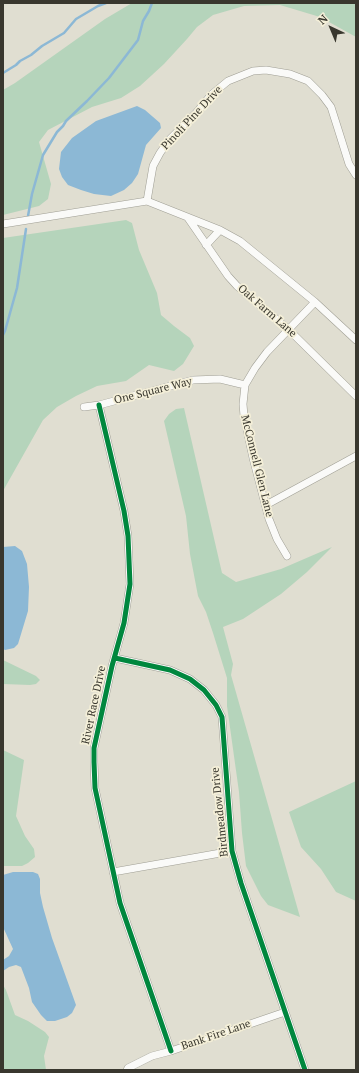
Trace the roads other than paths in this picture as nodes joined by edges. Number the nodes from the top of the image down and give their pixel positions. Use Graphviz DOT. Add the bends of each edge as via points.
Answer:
graph roads {
  1 [pos="356,175"];
  2 [pos="146,201"];
  3 [pos="188,218"];
  4 [pos="3,224"];
  5 [pos="220,230"];
  6 [pos="206,245"];
  7 [pos="315,302"];
  8 [pos="288,329"];
  9 [pos="356,340"];
  10 [pos="245,385"];
  11 [pos="356,396"];
  12 [pos="99,405"];
  13 [pos="84,407"];
  14 [pos="356,456"];
  15 [pos="266,505"];
  16 [pos="287,556"];
  17 [pos="115,658"];
  18 [pos="232,851"];
  19 [pos="113,872"];
  20 [pos="284,1012"];
  21 [pos="171,1051"];
  22 [pos="127,1070"];
  23 [pos="305,1070"];
  1 -- 2 [label="street, Pinoli Pine Drive" via="349,164 331,107 322,95 308,81 290,74 266,70 253,71 228,81 211,95 169,140 152,166"];
  2 -- 3 [label="street"];
  2 -- 4 [label="street"];
  3 -- 5 [label="street"];
  3 -- 6 [label="street, Oak Farm Lane"];
  5 -- 6 [label="street"];
  5 -- 7 [label="street" via="240,241"];
  6 -- 8 [label="street, Oak Farm Lane" via="237,286"];
  7 -- 8 [label="street, McConnell Glen Lane"];
  7 -- 9 [label="street"];
  8 -- 10 [label="street, McConnell Glen Lane" via="267,352"];
  8 -- 11 [label="street, Oak Farm Lane"];
  10 -- 12 [label="street, One Square Way" via="220,379 193,380"];
  10 -- 15 [label="street, McConnell Glen Lane" via="244,416"];
  12 -- 13 [label="street, One Square Way"];
  12 -- 17 [label="street, River Race Drive" via="128,536 130,584"];
  14 -- 15 [label="street"];
  15 -- 16 [label="street, McConnell Glen Lane" via="274,532"];
  17 -- 18 [label="street, Birdmeadow Drive" via="170,670 190,679 204,690 216,705 222,717"];
  17 -- 19 [label="street, River Race Drive" via="94,748 95,788"];
  18 -- 19 [label="street"];
  18 -- 20 [label="street, Birdmeadow Drive"];
  19 -- 21 [label="street, River Race Drive" via="120,903"];
  20 -- 21 [label="street, Bank Fire Lane"];
  20 -- 23 [label="street, Birdmeadow Drive"];
  21 -- 22 [label="street, Bank Fire Lane" via="152,1056"];
}
